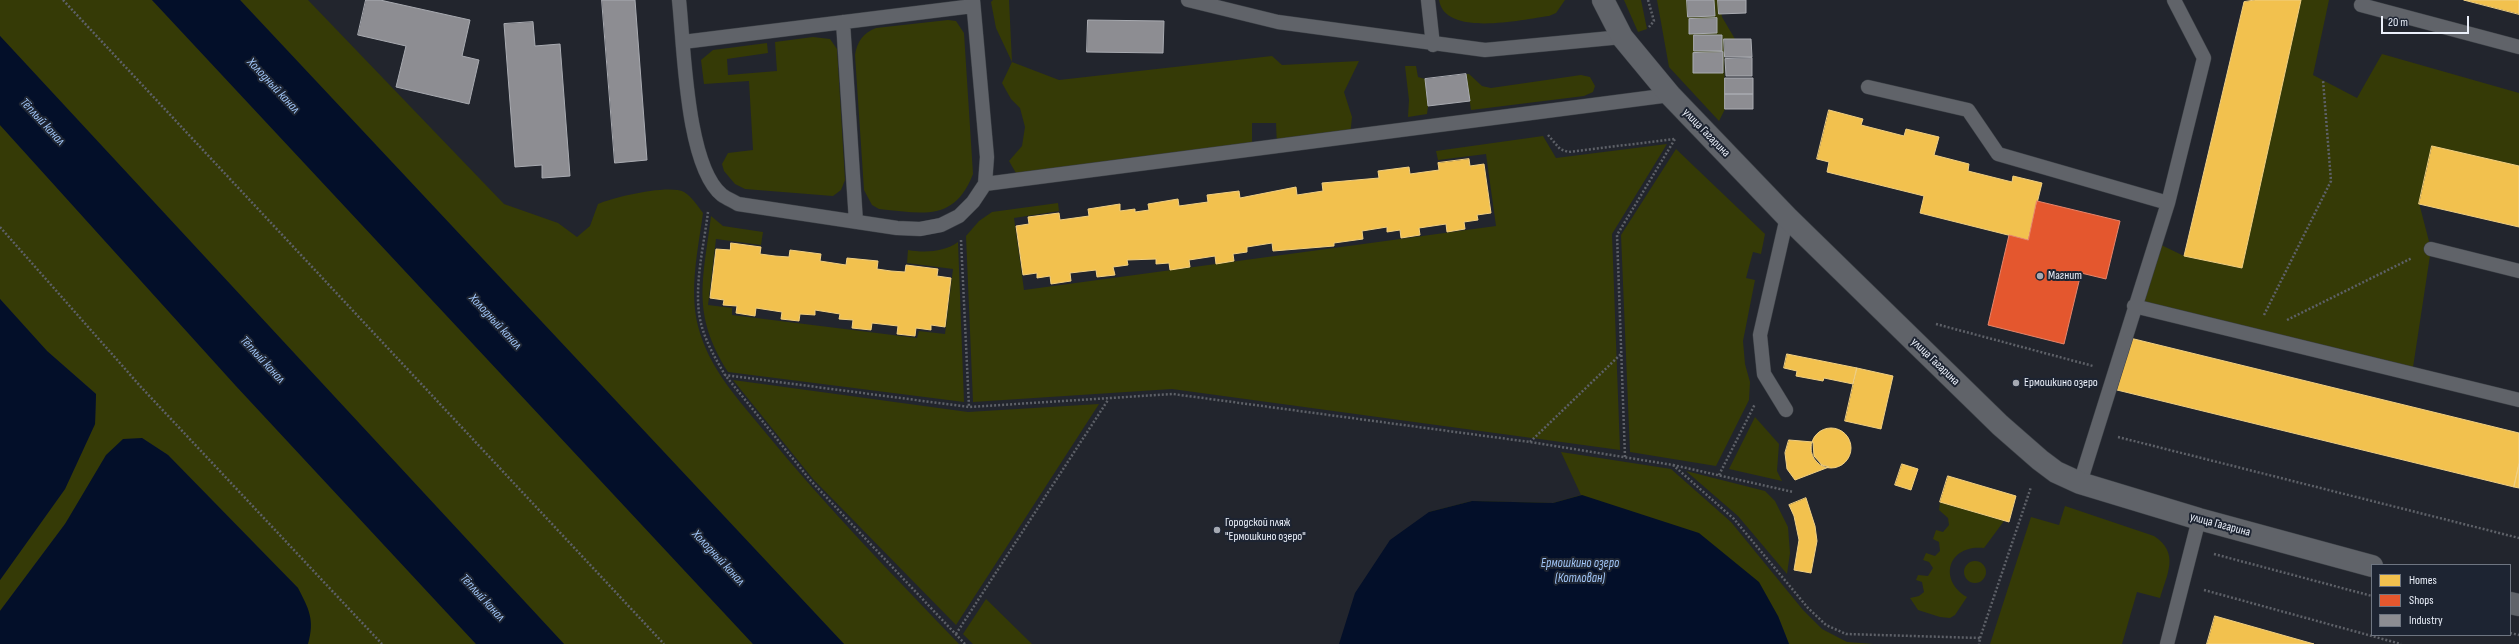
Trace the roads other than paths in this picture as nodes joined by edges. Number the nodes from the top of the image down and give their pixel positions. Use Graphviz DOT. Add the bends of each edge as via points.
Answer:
graph roads {
  1 [pos="679,0"];
  2 [pos="1188,0"];
  3 [pos="1428,0"];
  4 [pos="1603,0"];
  5 [pos="2174,0"];
  6 [pos="973,3"];
  7 [pos="2361,5"];
  8 [pos="844,22"];
  9 [pos="1622,37"];
  10 [pos="683,42"];
  11 [pos="1433,44"];
  12 [pos="2519,47"];
  13 [pos="1868,87"];
  14 [pos="1670,95"];
  15 [pos="984,184"];
  16 [pos="2168,203"];
  17 [pos="1787,217"];
  18 [pos="856,222"];
  19 [pos="2431,249"];
  20 [pos="2519,271"];
  21 [pos="2134,306"];
  22 [pos="2519,400"];
  23 [pos="1786,410"];
  24 [pos="2080,483"];
  25 [pos="2199,519"];
  26 [pos="2371,566"];
  27 [pos="2167,644"];
  1 -- 10 [label="lane"];
  2 -- 11 [label="lane" via="1278,22"];
  3 -- 11 [label="lane"];
  4 -- 9 [label="street, улица Гагарина"];
  5 -- 16 [label="lane" via="2204,58"];
  6 -- 8 [label="lane"];
  6 -- 15 [label="lane" via="987,157"];
  7 -- 12 [label="lane"];
  8 -- 10 [label="lane"];
  8 -- 18 [label="lane"];
  9 -- 11 [label="lane" via="1485,50"];
  9 -- 14 [label="street, улица Гагарина"];
  10 -- 18 [label="lane" via="691,115 698,151 708,177 721,194 738,204"];
  13 -- 16 [label="lane" via="1968,110 1998,154"];
  14 -- 15 [label="lane"];
  14 -- 17 [label="street, улица Гагарина"];
  15 -- 18 [label="lane" via="973,202 959,216 941,225 920,229"];
  16 -- 21 [label="lane"];
  17 -- 23 [label="lane" via="1760,335 1761,356 1767,380"];
  17 -- 24 [label="street, улица Гагарина" via="2000,426 2056,472"];
  19 -- 20 [label="lane"];
  21 -- 22 [label="lane"];
  21 -- 24 [label="lane"];
  24 -- 25 [label="street, улица Гагарина"];
  25 -- 26 [label="street, улица Гагарина"];
  25 -- 27 [label="lane"];
}
